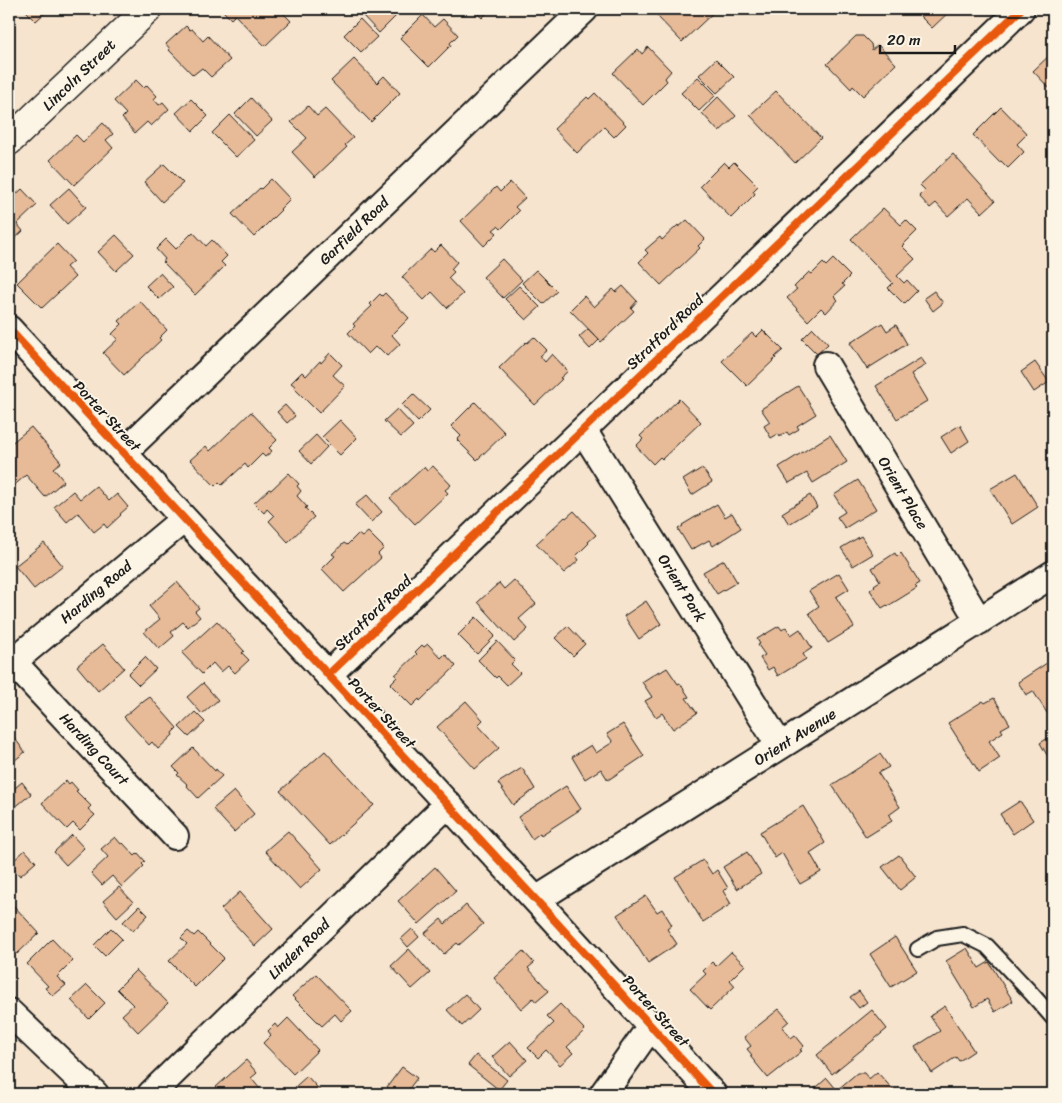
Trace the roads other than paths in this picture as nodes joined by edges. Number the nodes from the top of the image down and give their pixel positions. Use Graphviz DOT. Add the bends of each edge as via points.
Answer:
graph roads {
  1 [pos="148,9"];
  2 [pos="585,9"];
  3 [pos="1021,9"];
  4 [pos="9,141"];
  5 [pos="9,330"];
  6 [pos="826,364"];
  7 [pos="583,430"];
  8 [pos="123,453"];
  9 [pos="184,519"];
  10 [pos="1053,574"];
  11 [pos="979,621"];
  12 [pos="11,663"];
  13 [pos="328,675"];
  14 [pos="780,746"];
  15 [pos="448,804"];
  16 [pos="175,836"];
  17 [pos="536,900"];
  18 [pos="918,949"];
  19 [pos="9,1012"];
  20 [pos="1053,1018"];
  21 [pos="651,1026"];
  22 [pos="95,1094"];
  23 [pos="151,1094"];
  24 [pos="603,1094"];
  25 [pos="714,1094"];
  1 -- 4 [label="street, Lincoln Street"];
  2 -- 8 [label="street, Garfield Road"];
  3 -- 7 [label="street, Stratford Road"];
  5 -- 8 [label="street, Porter Street"];
  6 -- 11 [label="street, Orient Place"];
  7 -- 13 [label="street, Stratford Road"];
  7 -- 14 [label="street, Orient Park"];
  8 -- 9 [label="street, Porter Street"];
  9 -- 12 [label="street, Harding Road"];
  9 -- 13 [label="street, Porter Street"];
  10 -- 11 [label="street, Orient Avenue"];
  11 -- 14 [label="street, Orient Avenue"];
  12 -- 16 [label="street, Harding Court"];
  13 -- 15 [label="street, Porter Street"];
  14 -- 17 [label="street, Orient Avenue"];
  15 -- 17 [label="street, Porter Street"];
  15 -- 23 [label="street, Linden Road"];
  17 -- 21 [label="street, Porter Street"];
  18 -- 20 [label="lane" via="937,938 963,934 987,946"];
  19 -- 22 [label="street"];
  21 -- 24 [label="street"];
  21 -- 25 [label="street, Porter Street"];
}
